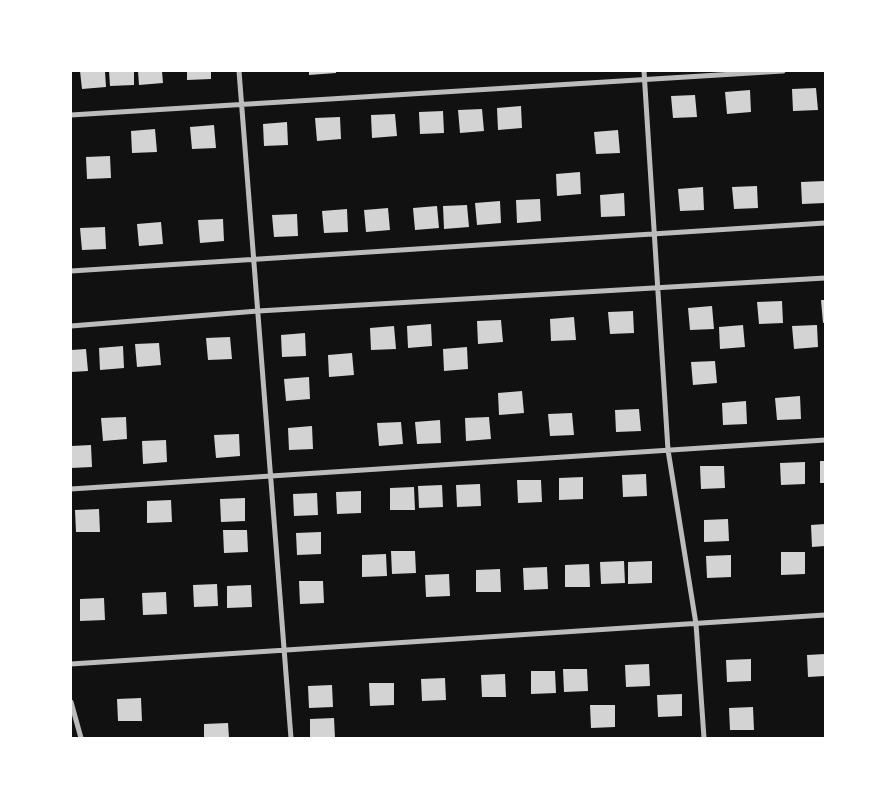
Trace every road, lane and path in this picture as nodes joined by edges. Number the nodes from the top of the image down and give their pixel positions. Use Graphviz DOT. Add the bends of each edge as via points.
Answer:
graph roads {
  1 [pos="239,71"];
  2 [pos="644,71"];
  3 [pos="783,71"];
  4 [pos="644,80"];
  5 [pos="242,105"];
  6 [pos="71,115"];
  7 [pos="825,223"];
  8 [pos="655,234"];
  9 [pos="254,260"];
  10 [pos="71,271"];
  11 [pos="825,278"];
  12 [pos="658,289"];
  13 [pos="258,311"];
  14 [pos="71,326"];
  15 [pos="825,440"];
  16 [pos="668,450"];
  17 [pos="272,476"];
  18 [pos="71,490"];
  19 [pos="825,615"];
  20 [pos="696,624"];
  21 [pos="283,650"];
  22 [pos="71,664"];
  23 [pos="71,702"];
  24 [pos="81,738"];
  25 [pos="291,738"];
  26 [pos="704,738"];
  1 -- 5 [label="street"];
  2 -- 4 [label="street"];
  3 -- 4 [label="street"];
  4 -- 5 [label="street"];
  4 -- 8 [label="street"];
  5 -- 6 [label="street"];
  5 -- 9 [label="street"];
  7 -- 8 [label="street"];
  8 -- 9 [label="street"];
  8 -- 12 [label="street"];
  9 -- 10 [label="street"];
  9 -- 13 [label="street"];
  11 -- 12 [label="street"];
  12 -- 13 [label="street"];
  12 -- 16 [label="street"];
  13 -- 14 [label="street"];
  13 -- 17 [label="street"];
  15 -- 16 [label="street"];
  16 -- 17 [label="street"];
  16 -- 20 [label="street"];
  17 -- 18 [label="street"];
  17 -- 21 [label="street"];
  19 -- 20 [label="street"];
  20 -- 21 [label="street"];
  20 -- 26 [label="street"];
  21 -- 22 [label="street"];
  21 -- 25 [label="street"];
  23 -- 24 [label="street"];
}
